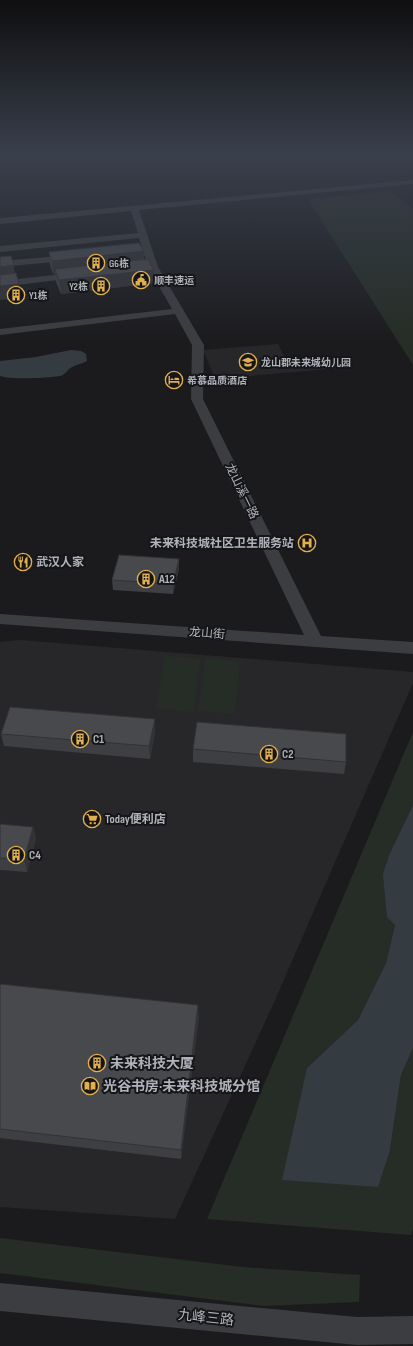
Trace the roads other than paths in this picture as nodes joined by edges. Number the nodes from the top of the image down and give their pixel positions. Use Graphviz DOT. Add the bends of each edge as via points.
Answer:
graph roads {
  1 [pos="53,216"];
  2 [pos="137,216"];
  3 [pos="0,221"];
  4 [pos="143,235"];
  5 [pos="0,249"];
  6 [pos="85,256"];
  7 [pos="0,264"];
  8 [pos="93,274"];
  9 [pos="0,284"];
  10 [pos="178,311"];
  11 [pos="0,332"];
  12 [pos="0,619"];
  13 [pos="315,640"];
  14 [pos="413,648"];
  15 [pos="0,1298"];
  16 [pos="413,1330"];
  1 -- 3 [label="street"];
  2 -- 4 [label="street, 龙山溪一路"];
  4 -- 5 [label="street"];
  4 -- 10 [label="street, 龙山溪一路" via="144,251 150,268"];
  6 -- 7 [label="street"];
  8 -- 9 [label="street"];
  10 -- 11 [label="street"];
  10 -- 13 [label="street, 龙山溪一路" via="198,345 197,399"];
  12 -- 13 [label="street, 龙山街"];
  13 -- 14 [label="street, 龙山街"];
  15 -- 16 [label="street, 九峰三路" via="357,1331"];
}
